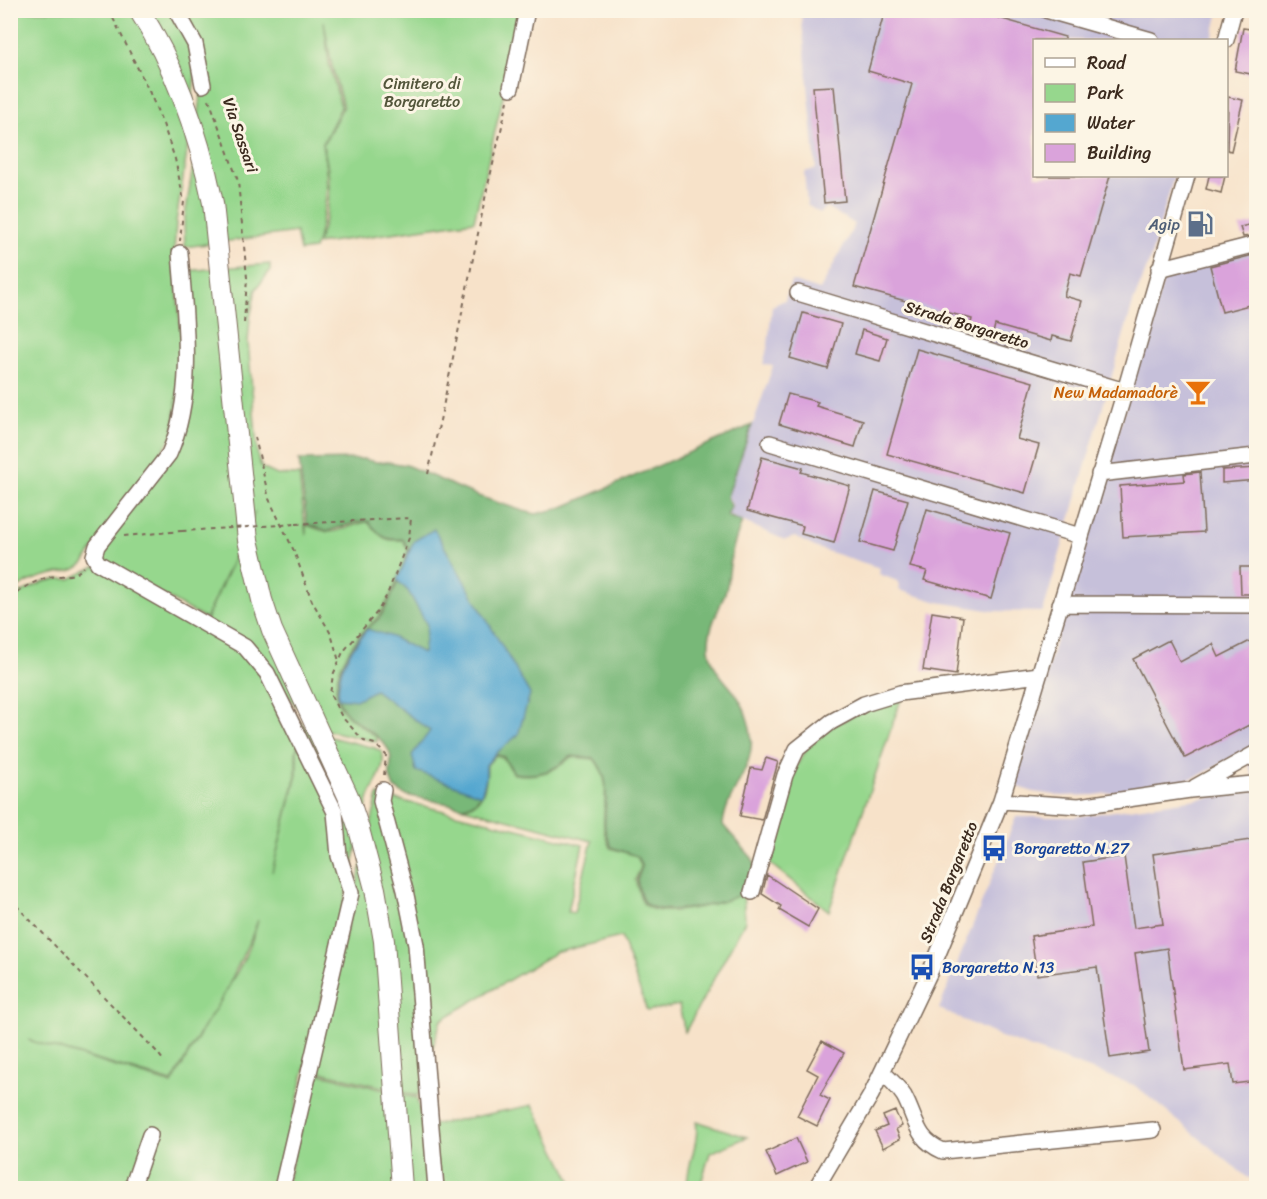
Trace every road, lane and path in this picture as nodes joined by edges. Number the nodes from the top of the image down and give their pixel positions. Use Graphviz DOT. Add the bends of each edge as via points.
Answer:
graph roads {
  1 [pos="109,10"];
  2 [pos="139,10"];
  3 [pos="176,10"];
  4 [pos="527,10"];
  5 [pos="1046,10"];
  6 [pos="1234,10"];
  7 [pos="1147,39"];
  8 [pos="1226,39"];
  9 [pos="203,85"];
  10 [pos="511,88"];
  11 [pos="1187,177"];
  12 [pos="1257,244"];
  13 [pos="180,253"];
  14 [pos="1159,269"];
  15 [pos="798,293"];
  16 [pos="244,325"];
  17 [pos="1125,391"];
  18 [pos="253,428"];
  19 [pos="770,443"];
  20 [pos="1257,456"];
  21 [pos="428,474"];
  22 [pos="1099,474"];
  23 [pos="1080,536"];
  24 [pos="103,538"];
  25 [pos="94,556"];
  26 [pos="10,598"];
  27 [pos="1060,604"];
  28 [pos="1257,605"];
  29 [pos="339,661"];
  30 [pos="1038,675"];
  31 [pos="1257,753"];
  32 [pos="1253,784"];
  33 [pos="383,790"];
  34 [pos="1190,790"];
  35 [pos="1001,801"];
  36 [pos="752,892"];
  37 [pos="10,899"];
  38 [pos="163,1060"];
  39 [pos="882,1072"];
  40 [pos="1154,1130"];
  41 [pos="150,1135"];
  42 [pos="132,1188"];
  43 [pos="282,1188"];
  44 [pos="402,1188"];
  45 [pos="436,1188"];
  46 [pos="816,1188"];
  1 -- 13 [label="path" via="149,91 175,159 184,201"];
  2 -- 44 [label="main road" via="178,84 205,163 213,203 253,568 285,662 348,796 375,889 384,940"];
  3 -- 9 [label="street, Via Sassari" via="195,44"];
  4 -- 10 [label="street"];
  5 -- 7 [label="street"];
  6 -- 8 [label="street"];
  9 -- 16 [label="path, Via Sassari" via="238,181 248,278"];
  10 -- 21 [label="path"];
  11 -- 14 [label="street, Strada Borgaretto"];
  12 -- 14 [label="street"];
  13 -- 24 [label="street" via="186,346 177,437 170,454"];
  14 -- 17 [label="street, Strada Borgaretto"];
  15 -- 17 [label="street, Strada Borgaretto"];
  17 -- 22 [label="street, Strada Borgaretto"];
  18 -- 29 [label="path" via="269,498 312,601 331,634"];
  19 -- 23 [label="street"];
  20 -- 22 [label="street"];
  22 -- 23 [label="street, Strada Borgaretto"];
  23 -- 27 [label="street, Strada Borgaretto"];
  24 -- 25 [label="street"];
  24 -- 29 [label="path, bridge" via="411,518 409,538 387,595"];
  25 -- 26 [label="path" via="77,573 43,579"];
  25 -- 43 [label="street" via="98,563 245,648 267,673 335,812 339,856 351,893"];
  27 -- 28 [label="street"];
  27 -- 30 [label="street, Strada Borgaretto"];
  29 -- 33 [label="path" via="330,694 342,717 364,741 375,744 386,755"];
  30 -- 35 [label="street, Strada Borgaretto"];
  30 -- 36 [label="street" via="900,693 864,704 831,722 797,748"];
  31 -- 34 [label="street"];
  32 -- 34 [label="street"];
  33 -- 45 [label="street" via="381,801 416,945"];
  34 -- 35 [label="street" via="1079,806"];
  35 -- 39 [label="street, Strada Borgaretto" via="935,961"];
  37 -- 38 [label="path"];
  39 -- 40 [label="street" via="903,1096 928,1145 943,1151"];
  39 -- 46 [label="street, Strada Borgaretto"];
  41 -- 42 [label="street"];
}
